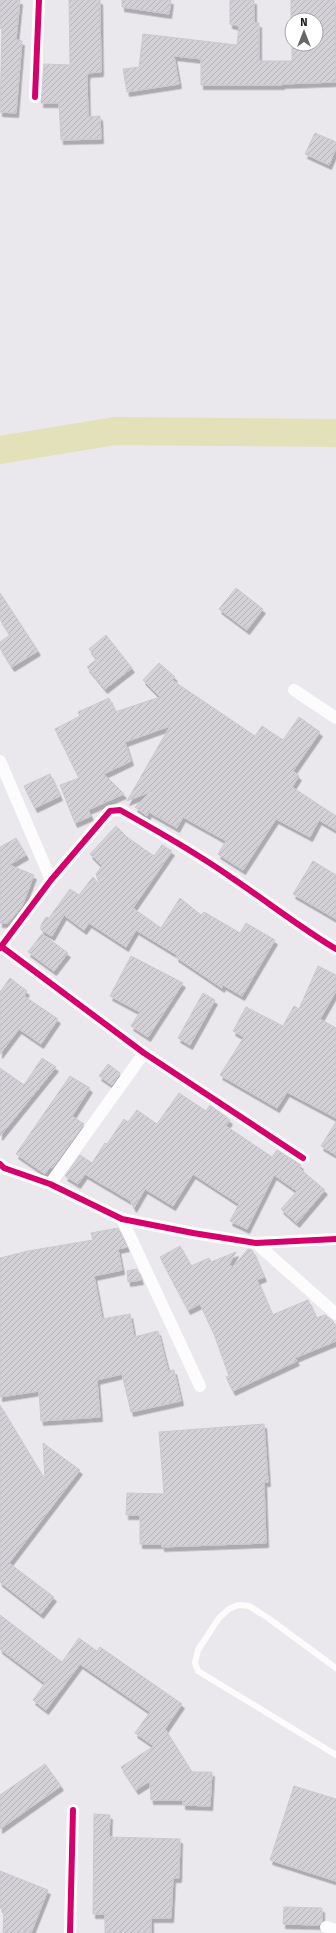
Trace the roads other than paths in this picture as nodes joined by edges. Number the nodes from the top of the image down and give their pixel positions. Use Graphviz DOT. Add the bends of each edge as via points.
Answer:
graph roads {
  1 [pos="39,0"];
  2 [pos="35,97"];
  3 [pos="294,690"];
  4 [pos="336,718"];
  5 [pos="0,762"];
  6 [pos="51,880"];
  7 [pos="1,948"];
  8 [pos="336,950"];
  9 [pos="144,1053"];
  10 [pos="303,1158"];
  11 [pos="1,1170"];
  12 [pos="50,1184"];
  13 [pos="122,1219"];
  14 [pos="336,1239"];
  15 [pos="256,1243"];
  16 [pos="336,1314"];
  17 [pos="200,1386"];
  18 [pos="336,1668"];
  19 [pos="336,1756"];
  20 [pos="73,1810"];
  21 [pos="70,1933"];
  1 -- 2 [label="street"];
  3 -- 4 [label="street"];
  5 -- 6 [label="street"];
  6 -- 7 [label="street"];
  6 -- 8 [label="street" via="110,811 120,810 234,879"];
  7 -- 9 [label="street"];
  9 -- 10 [label="street"];
  9 -- 12 [label="street"];
  11 -- 12 [label="street"];
  12 -- 13 [label="street"];
  13 -- 15 [label="street"];
  13 -- 17 [label="street"];
  14 -- 15 [label="street"];
  15 -- 16 [label="street"];
  18 -- 19 [label="lane" via="268,1618 249,1606 238,1605 219,1618 198,1650 195,1663 198,1671"];
  20 -- 21 [label="street"];
}
